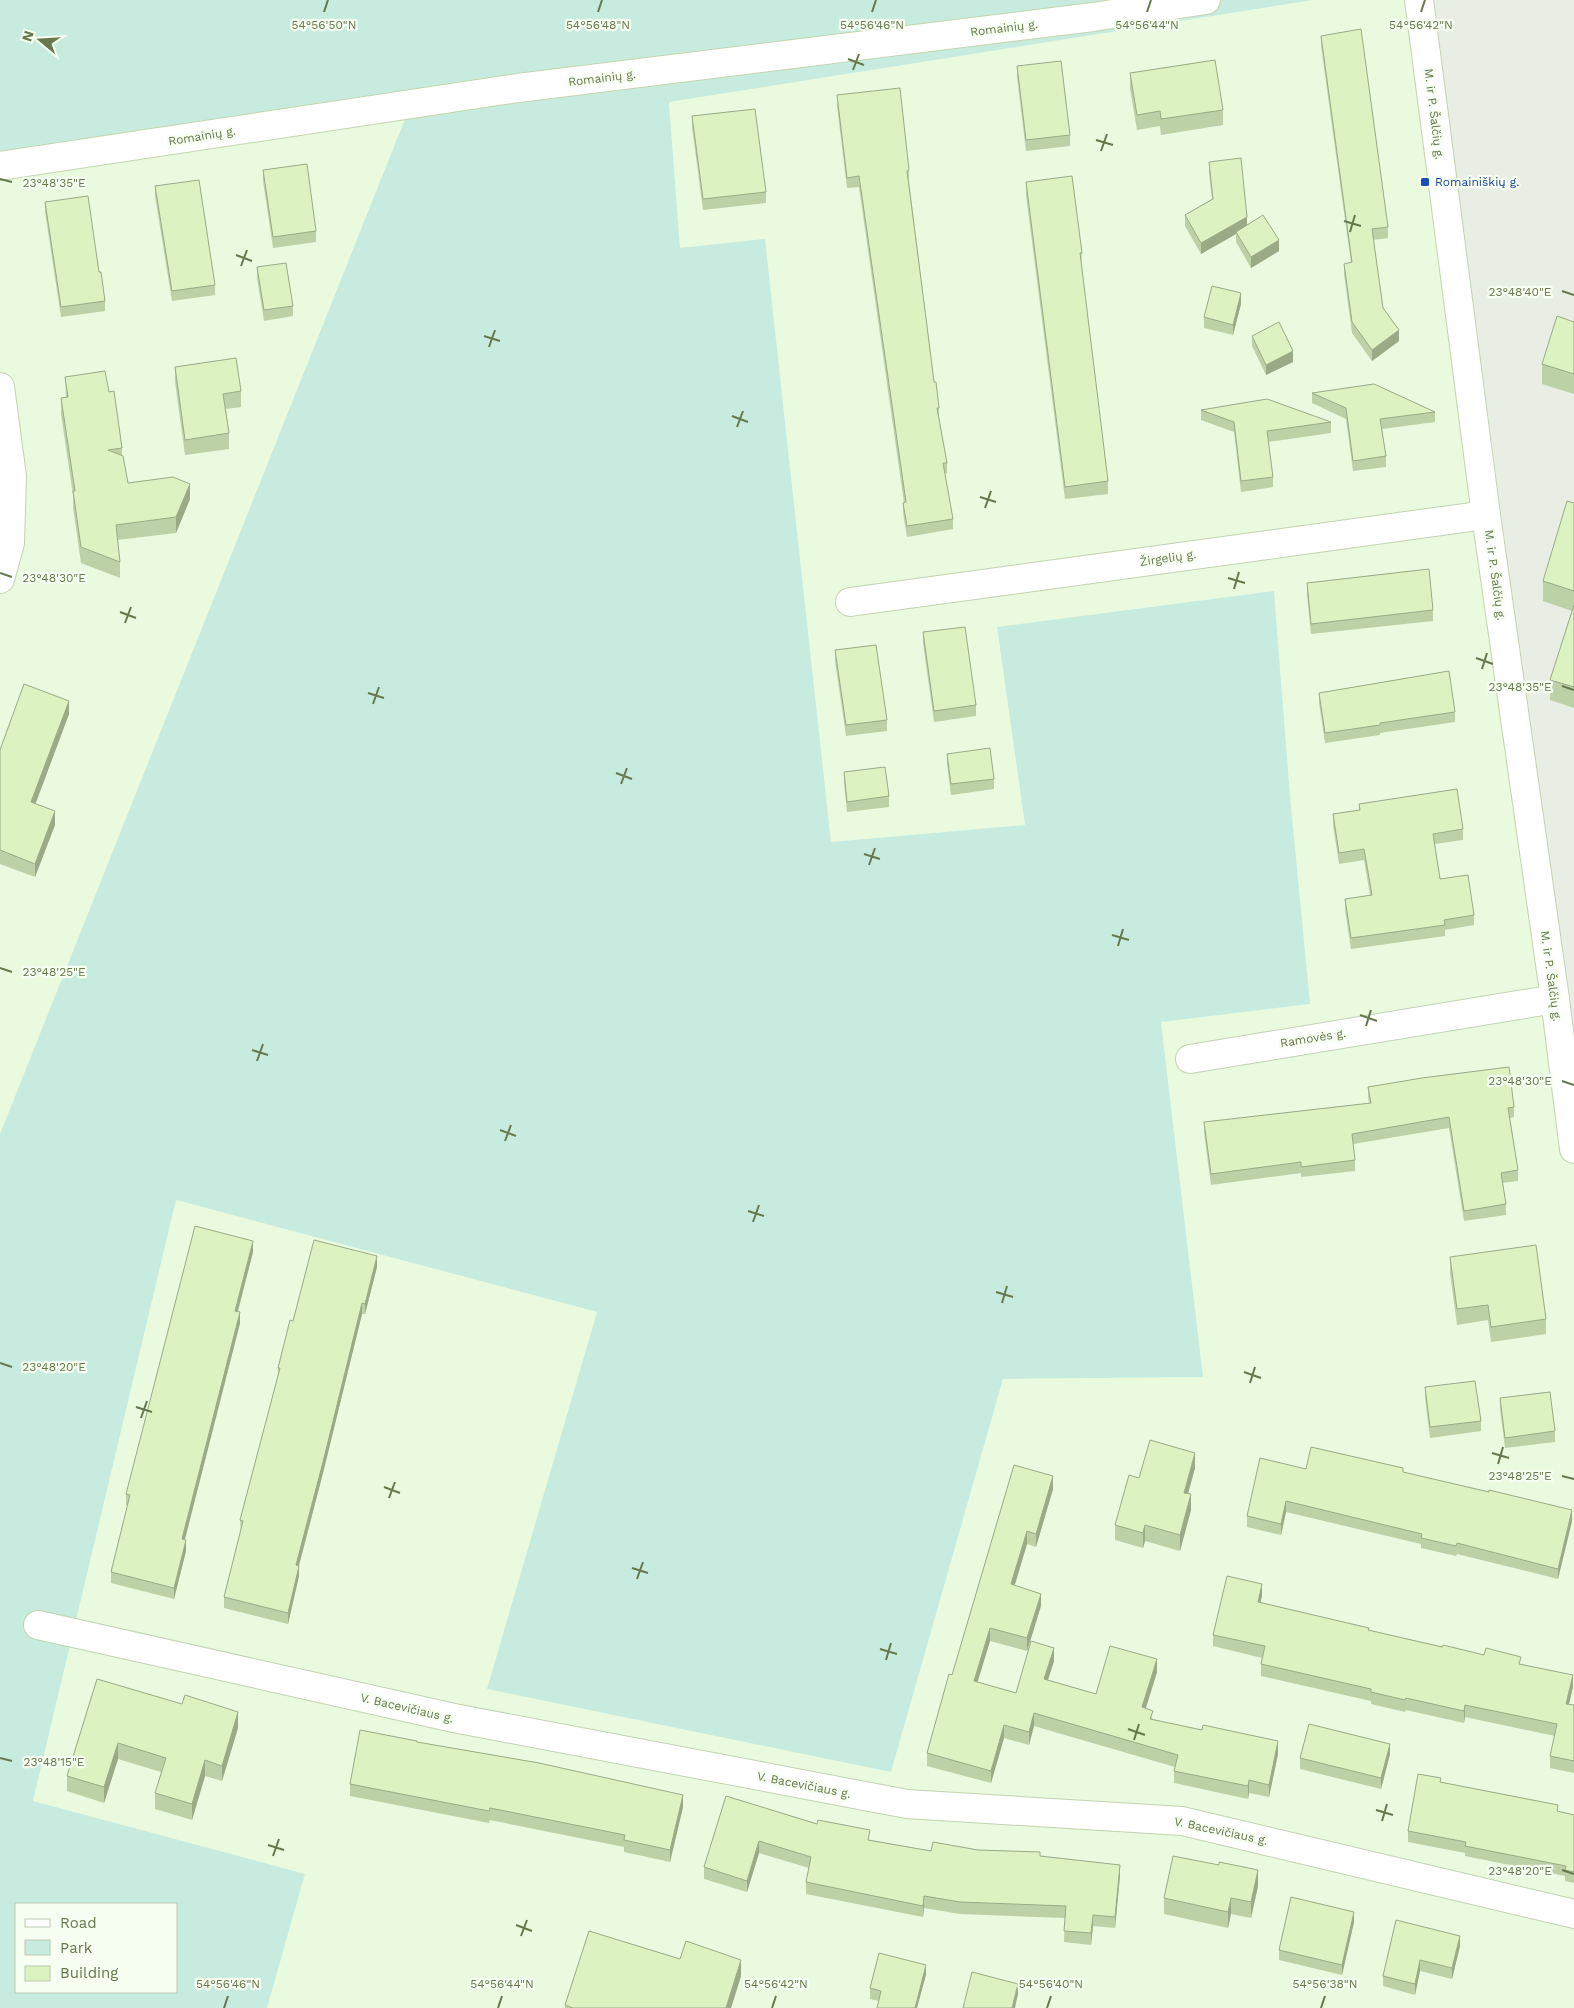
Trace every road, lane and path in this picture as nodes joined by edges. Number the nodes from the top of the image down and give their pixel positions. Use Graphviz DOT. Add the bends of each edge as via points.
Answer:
graph roads {
  1 [pos="1206,0"];
  2 [pos="1419,0"];
  3 [pos="0,166"];
  4 [pos="0,387"];
  5 [pos="1486,515"];
  6 [pos="0,579"];
  7 [pos="850,602"];
  8 [pos="1554,999"];
  9 [pos="1190,1058"];
  10 [pos="1574,1149"];
  11 [pos="38,1625"];
  12 [pos="1574,1914"];
  1 -- 3 [label="street, Romainių g." via="1093,17 518,88"];
  2 -- 5 [label="street, M. ir P. Šalčių g."];
  4 -- 6 [label="street" via="12,476 10,543"];
  5 -- 7 [label="street, Žirgelių g."];
  5 -- 8 [label="street, M. ir P. Šalčių g."];
  8 -- 9 [label="street, Ramovės g."];
  8 -- 10 [label="street, M. ir P. Šalčių g."];
  11 -- 12 [label="street, V. Bacevičiaus g." via="454,1718 907,1804 1182,1821"];
}
